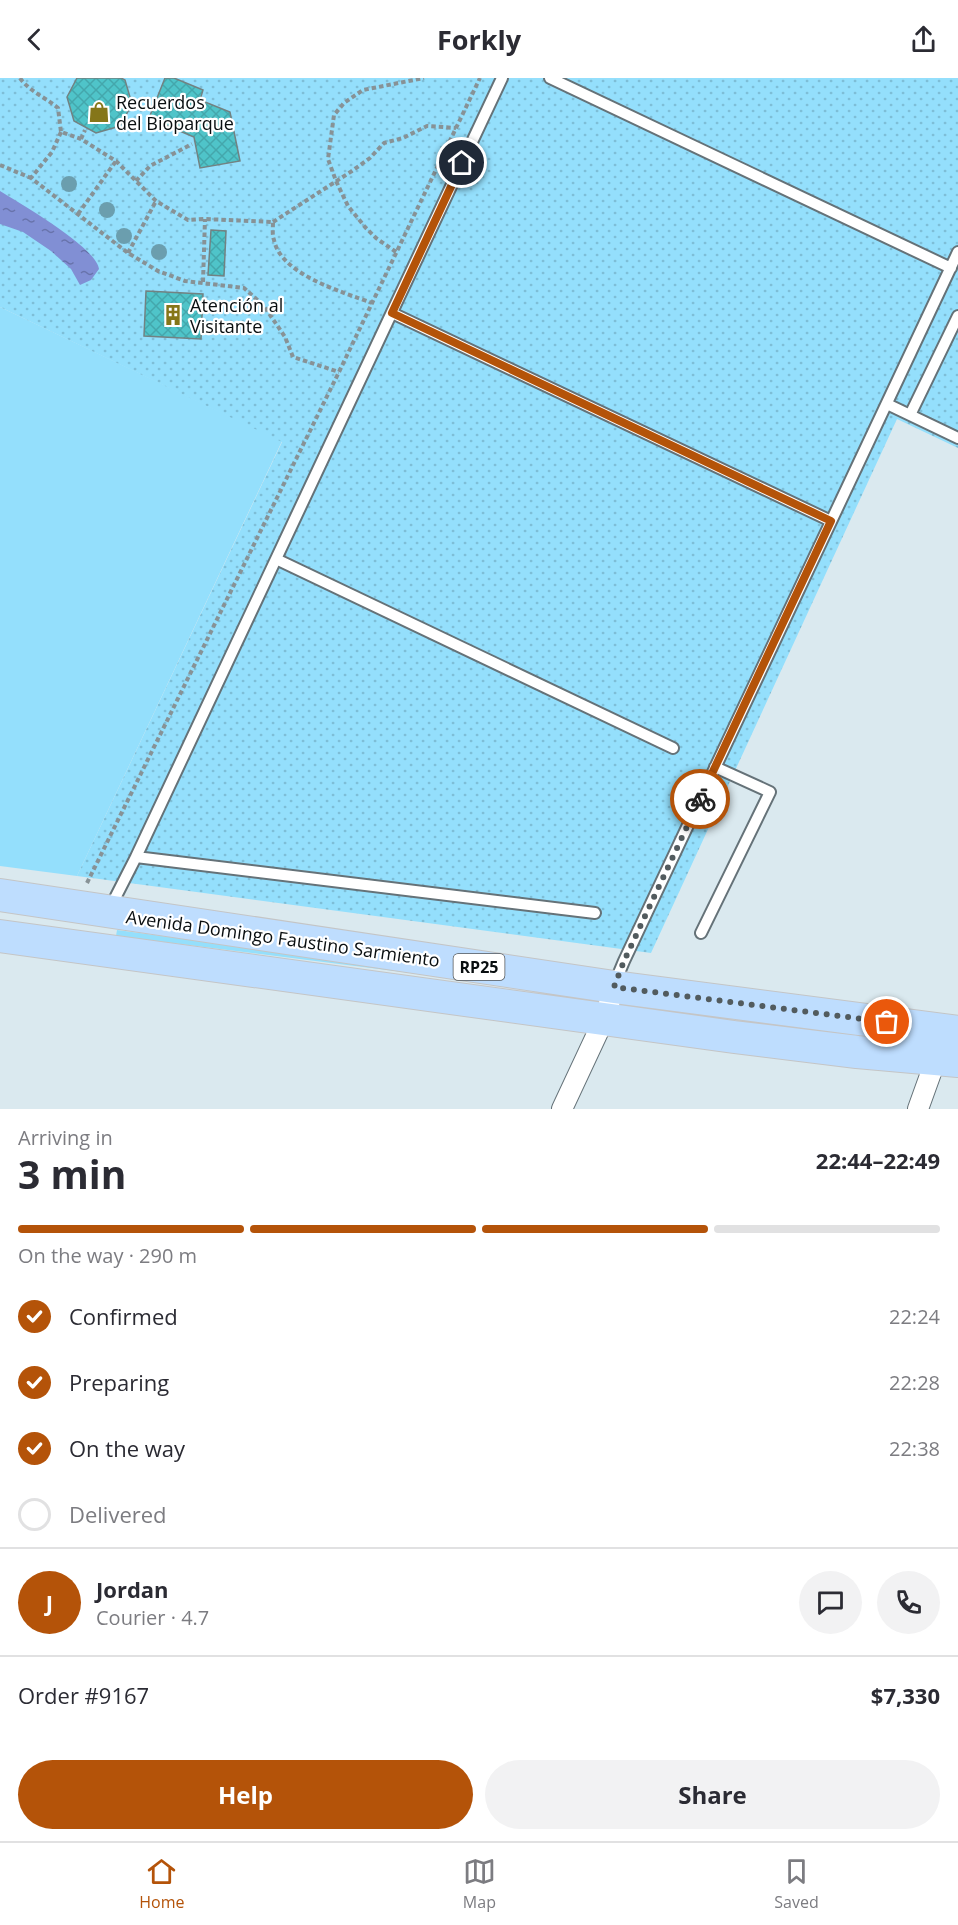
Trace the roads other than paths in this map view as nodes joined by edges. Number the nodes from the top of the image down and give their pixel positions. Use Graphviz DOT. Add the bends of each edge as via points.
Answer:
graph roads {
  1 [pos="502,78"];
  2 [pos="550,78"];
  3 [pos="958,252"];
  4 [pos="951,268"];
  5 [pos="392,313"];
  6 [pos="958,316"];
  7 [pos="887,404"];
  8 [pos="910,415"];
  9 [pos="958,438"];
  10 [pos="831,521"];
  11 [pos="276,559"];
  12 [pos="673,748"];
  13 [pos="715,767"];
  14 [pos="136,857"];
  15 [pos="0,896"];
  16 [pos="108,912"];
  17 [pos="595,913"];
  18 [pos="701,933"];
  19 [pos="0,936"];
  20 [pos="614,987"];
  21 [pos="605,1017"];
  22 [pos="958,1032"];
  23 [pos="947,1060"];
  24 [pos="562,1109"];
  25 [pos="918,1109"];
  1 -- 5 [label="lane"];
  2 -- 4 [label="lane"];
  3 -- 4 [label="lane"];
  4 -- 7 [label="lane"];
  5 -- 10 [label="lane"];
  5 -- 11 [label="lane"];
  6 -- 8 [label="lane"];
  7 -- 8 [label="lane"];
  7 -- 10 [label="lane"];
  8 -- 9 [label="lane"];
  10 -- 13 [label="lane"];
  11 -- 12 [label="lane"];
  11 -- 14 [label="lane"];
  13 -- 18 [label="lane" via="770,792"];
  13 -- 20 [label="lane"];
  14 -- 16 [label="lane"];
  14 -- 17 [label="lane"];
  15 -- 16 [label="main road, Avenida Domingo Faustino Sarmiento / RP25"];
  16 -- 20 [label="main road, Avenida Domingo Faustino Sarmiento / RP25"];
  19 -- 21 [label="main road, Avenida Domingo Faustino Sarmiento / RP25"];
  20 -- 21 [label="street"];
  20 -- 22 [label="main road, Avenida Domingo Faustino Sarmiento / RP25"];
  21 -- 23 [label="main road, Avenida Domingo Faustino Sarmiento / RP25" via="857,1052"];
  21 -- 24 [label="street"];
  23 -- 25 [label="street"];
}
